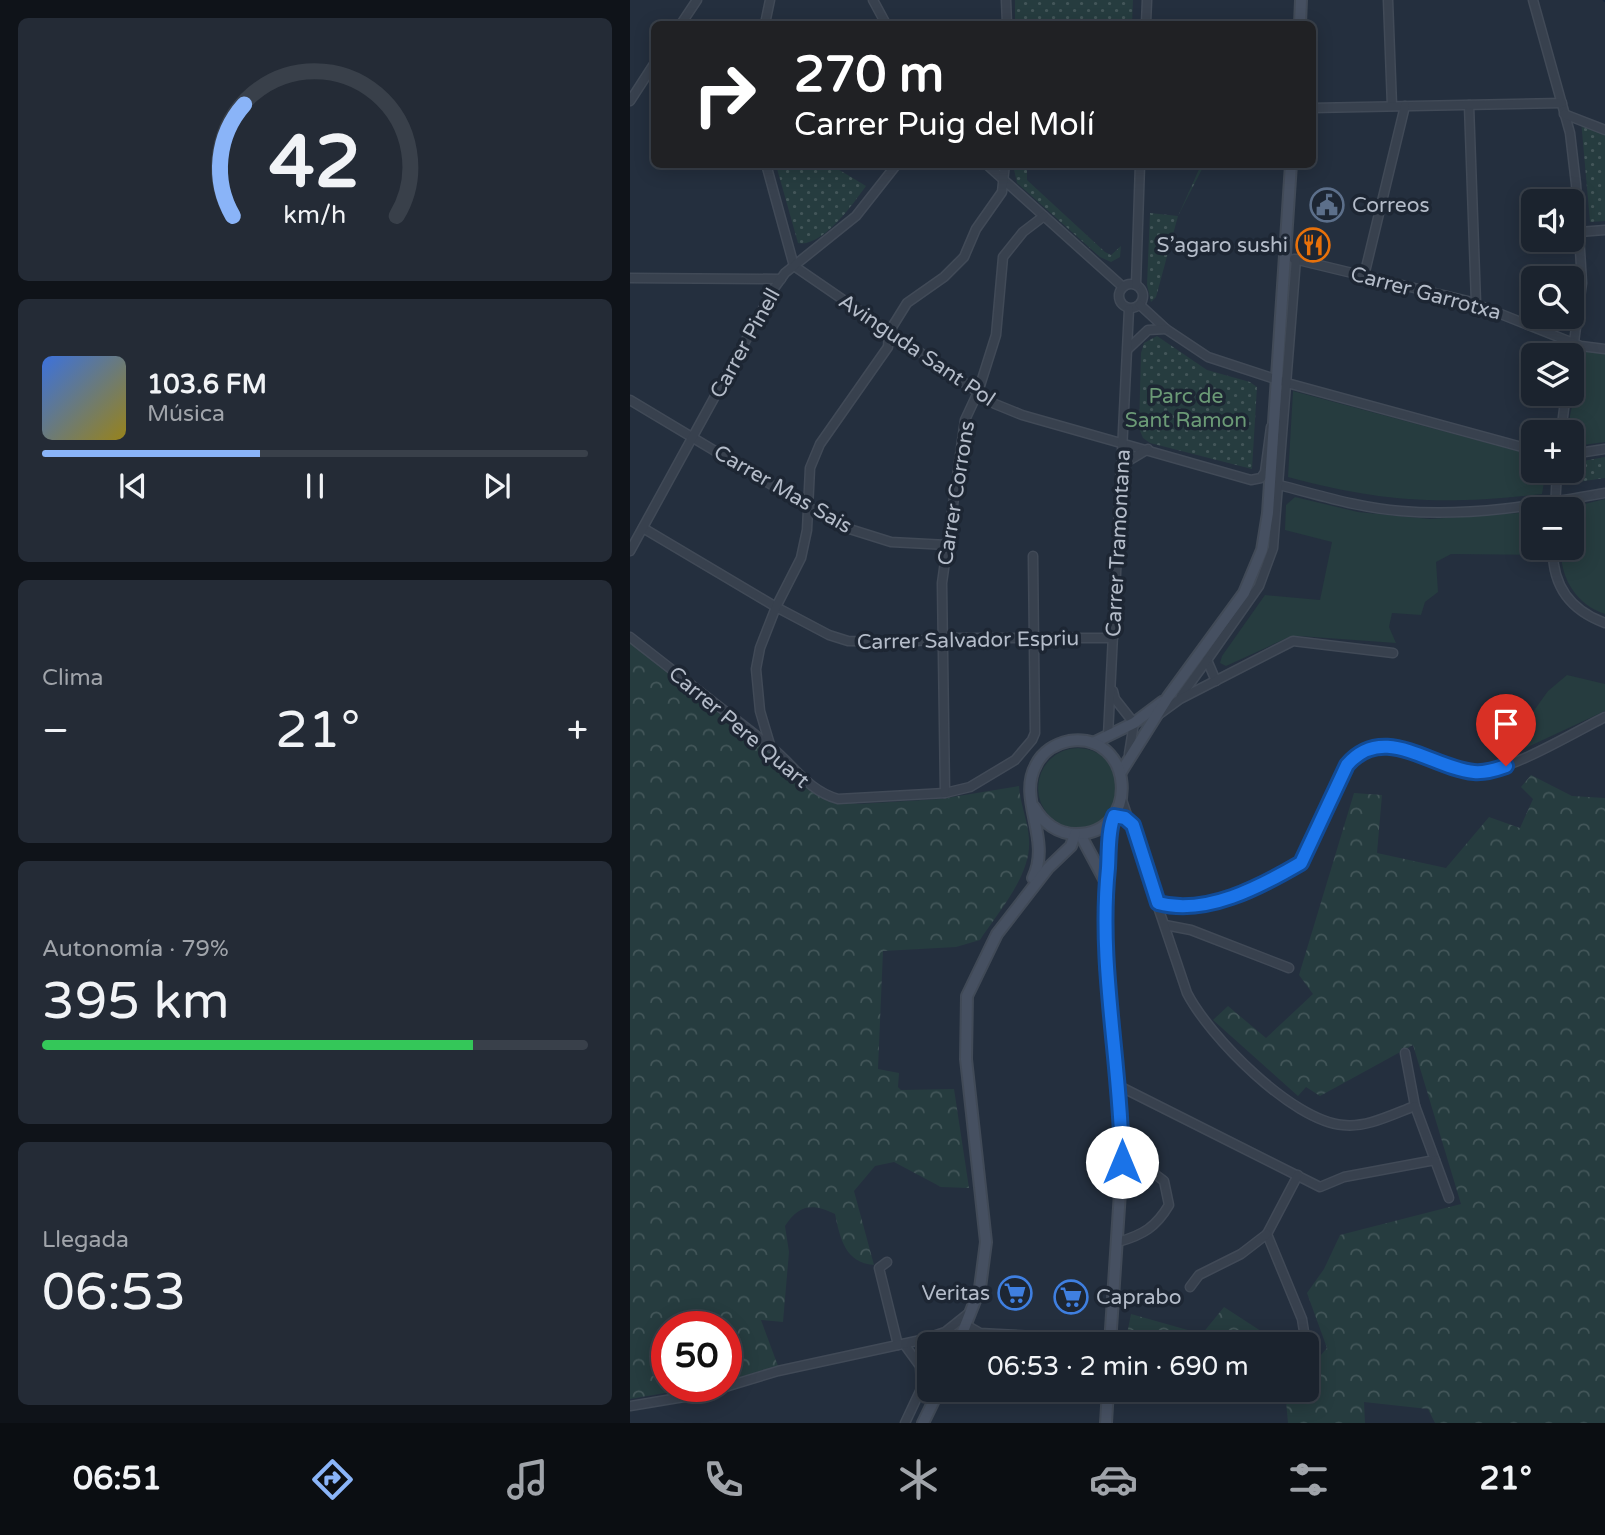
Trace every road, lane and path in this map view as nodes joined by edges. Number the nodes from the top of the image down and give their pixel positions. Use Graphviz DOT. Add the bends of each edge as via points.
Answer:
graph roads {
  1 [pos="697,0"];
  2 [pos="769,0"];
  3 [pos="1006,0"];
  4 [pos="1147,0"];
  5 [pos="1301,0"];
  6 [pos="1388,0"];
  7 [pos="1534,0"];
  8 [pos="877,1"];
  9 [pos="683,21"];
  10 [pos="766,21"];
  11 [pos="885,21"];
  12 [pos="1007,21"];
  13 [pos="1146,21"];
  14 [pos="1300,21"];
  15 [pos="651,71"];
  16 [pos="630,101"];
  17 [pos="1562,103"];
  18 [pos="1469,105"];
  19 [pos="1392,106"];
  20 [pos="1405,106"];
  21 [pos="1316,108"];
  22 [pos="1564,114"];
  23 [pos="1605,130"];
  24 [pos="767,168"];
  25 [pos="894,168"];
  26 [pos="990,168"];
  27 [pos="1005,168"];
  28 [pos="1140,168"];
  29 [pos="1291,168"];
  30 [pos="1004,180"];
  31 [pos="1576,189"];
  32 [pos="1044,216"];
  33 [pos="1605,230"];
  34 [pos="1584,232"];
  35 [pos="1580,252"];
  36 [pos="1284,257"];
  37 [pos="1296,259"];
  38 [pos="794,266"];
  39 [pos="1364,276"];
  40 [pos="630,278"];
  41 [pos="780,279"];
  42 [pos="1136,285"];
  43 [pos="1123,287"];
  44 [pos="1476,303"];
  45 [pos="1140,305"];
  46 [pos="1129,309"];
  47 [pos="1166,328"];
  48 [pos="889,332"];
  49 [pos="1574,342"];
  50 [pos="1128,349"];
  51 [pos="1605,349"];
  52 [pos="1282,382"];
  53 [pos="978,393"];
  54 [pos="630,400"];
  55 [pos="1274,421"];
  56 [pos="694,438"];
  57 [pos="1124,443"];
  58 [pos="1521,447"];
  59 [pos="1148,449"];
  60 [pos="1605,449"];
  61 [pos="1584,452"];
  62 [pos="1123,464"];
  63 [pos="1279,485"];
  64 [pos="1605,493"];
  65 [pos="1584,498"];
  66 [pos="808,506"];
  67 [pos="1521,509"];
  68 [pos="643,528"];
  69 [pos="947,545"];
  70 [pos="630,551"];
  71 [pos="1033,556"];
  72 [pos="1554,560"];
  73 [pos="776,607"];
  74 [pos="1605,623"];
  75 [pos="630,637"];
  76 [pos="943,638"];
  77 [pos="1033,638"];
  78 [pos="1114,638"];
  79 [pos="1392,653"];
  80 [pos="1207,660"];
  81 [pos="1216,681"];
  82 [pos="1111,686"];
  83 [pos="1174,698"];
  84 [pos="1125,712"];
  85 [pos="1155,712"];
  86 [pos="1605,717"];
  87 [pos="1134,723"];
  88 [pos="1108,737"];
  89 [pos="1093,743"];
  90 [pos="771,748"];
  91 [pos="1127,760"];
  92 [pos="1121,772"];
  93 [pos="945,793"];
  94 [pos="1122,800"];
  95 [pos="1034,807"];
  96 [pos="1113,817"];
  97 [pos="1133,825"];
  98 [pos="1077,834"];
  99 [pos="1089,853"];
  100 [pos="1060,854"];
  101 [pos="1106,885"];
  102 [pos="1026,894"];
  103 [pos="1158,903"];
  104 [pos="1165,925"];
  105 [pos="1289,968"];
  106 [pos="1405,1054"];
  107 [pos="1119,1086"];
  108 [pos="1415,1106"];
  109 [pos="1435,1160"];
  110 [pos="1122,1162"];
  111 [pos="1298,1175"];
  112 [pos="1449,1198"];
  113 [pos="1267,1234"];
  114 [pos="1118,1242"];
  115 [pos="887,1262"];
  116 [pos="1190,1287"];
  117 [pos="972,1310"];
  118 [pos="966,1325"];
  119 [pos="945,1332"];
  120 [pos="963,1332"];
  121 [pos="978,1332"];
  122 [pos="1112,1332"];
  123 [pos="1304,1332"];
  124 [pos="917,1341"];
  125 [pos="901,1344"];
  126 [pos="917,1363"];
  127 [pos="917,1400"];
  128 [pos="934,1402"];
  129 [pos="1107,1402"];
  130 [pos="630,1406"];
  131 [pos="905,1423"];
  132 [pos="923,1423"];
  133 [pos="1106,1423"];
  1 -- 9 [label="street"];
  2 -- 10 [label="street"];
  3 -- 12 [label="street"];
  4 -- 13 [label="street"];
  5 -- 14 [label="main road"];
  6 -- 19 [label="street"];
  7 -- 17 [label="street"];
  8 -- 11 [label="street"];
  15 -- 16 [label="street"];
  17 -- 18 [label="street"];
  17 -- 22 [label="street"];
  18 -- 20 [label="street"];
  18 -- 44 [label="street"];
  19 -- 20 [label="street"];
  19 -- 21 [label="street"];
  20 -- 39 [label="street"];
  22 -- 23 [label="street"];
  22 -- 31 [label="street"];
  24 -- 38 [label="street"];
  25 -- 38 [label="street, Carrer Pinell" via="856,216"];
  26 -- 30 [label="street"];
  27 -- 30 [label="street"];
  28 -- 42 [label="street"];
  29 -- 36 [label="main road"];
  30 -- 32 [label="street"];
  30 -- 48 [label="street" via="997,202 982,218 964,257 907,303"];
  32 -- 43 [label="street"];
  32 -- 53 [label="street, Carrer Corrons" via="1023,232 1003,257 996,335"];
  33 -- 34 [label="street"];
  35 -- 49 [label="street" via="1582,283"];
  36 -- 37 [label="street, Carrer Garrotxa"];
  36 -- 52 [label="main road"];
  37 -- 39 [label="street, Carrer Garrotxa"];
  37 -- 52 [label="street"];
  38 -- 41 [label="street, Carrer Pinell"];
  38 -- 48 [label="street, Avinguda Sant Pol"];
  39 -- 44 [label="street, Carrer Garrotxa"];
  40 -- 41 [label="street"];
  41 -- 56 [label="street, Carrer Pinell"];
  42 -- 43 [label="street"];
  42 -- 45 [label="street" via="1143,295"];
  43 -- 46 [label="street" via="1119,299"];
  44 -- 49 [label="street, Carrer Garrotxa"];
  45 -- 46 [label="street"];
  45 -- 47 [label="street"];
  46 -- 50 [label="street, Carrer Tramontana"];
  47 -- 50 [label="street" via="1149,330"];
  47 -- 52 [label="street" via="1208,357"];
  48 -- 53 [label="street, Avinguda Sant Pol"];
  48 -- 66 [label="street" via="888,347 820,444 810,468"];
  49 -- 51 [label="street, Carrer Garrotxa"];
  50 -- 57 [label="street, Carrer Tramontana"];
  52 -- 55 [label="main road"];
  52 -- 58 [label="street"];
  52 -- 63 [label="street"];
  53 -- 57 [label="street, Avinguda Sant Pol" via="1022,415"];
  53 -- 69 [label="street, Carrer Corrons" via="965,420"];
  54 -- 56 [label="street, Carrer Mas Sais"];
  55 -- 59 [label="street, Avinguda Sant Pol" via="1268,432 1265,472 1257,480"];
  55 -- 83 [label="main road" via="1265,534 1255,571"];
  56 -- 66 [label="street, Carrer Mas Sais"];
  56 -- 68 [label="street, Carrer Pinell"];
  57 -- 59 [label="street, Avinguda Sant Pol"];
  57 -- 62 [label="street, Carrer Tramontana"];
  59 -- 62 [label="street"];
  60 -- 61 [label="street"];
  62 -- 78 [label="street, Carrer Tramontana"];
  63 -- 67 [label="street" via="1401,511"];
  63 -- 80 [label="street" via="1268,569"];
  64 -- 65 [label="street"];
  66 -- 69 [label="street, Carrer Mas Sais" via="839,526 866,536"];
  66 -- 73 [label="street" via="801,558"];
  68 -- 70 [label="street, Carrer Pinell"];
  68 -- 73 [label="street, Carrer Salvador Espriu"];
  69 -- 76 [label="street, Carrer Corrons"];
  71 -- 77 [label="street, Carrer Pere Quart"];
  72 -- 74 [label="street" via="1556,580 1566,597 1589,617"];
  73 -- 76 [label="street, Carrer Salvador Espriu" via="848,641"];
  73 -- 90 [label="street" via="756,669 760,710"];
  75 -- 90 [label="street, Carrer Pere Quart"];
  76 -- 77 [label="street, Carrer Salvador Espriu"];
  76 -- 93 [label="street, Carrer Corrons"];
  77 -- 78 [label="street, Carrer Salvador Espriu"];
  77 -- 93 [label="street, Carrer Pere Quart" via="1032,740 1015,760 970,787"];
  78 -- 82 [label="street, Carrer Tramontana"];
  79 -- 81 [label="street" via="1293,641"];
  80 -- 81 [label="street"];
  80 -- 83 [label="street"];
  81 -- 83 [label="street"];
  82 -- 84 [label="street"];
  82 -- 88 [label="street, Carrer Tramontana"];
  83 -- 85 [label="main road"];
  84 -- 85 [label="street"];
  84 -- 87 [label="street"];
  85 -- 87 [label="main road"];
  85 -- 91 [label="main road"];
  86 -- 103 [label="street" via="1491,771 1460,770 1392,748 1358,752 1347,765 1301,863 1217,902 1174,907"];
  87 -- 88 [label="main road"];
  87 -- 91 [label="street"];
  88 -- 89 [label="main road"];
  89 -- 92 [label="main road" via="1111,756"];
  89 -- 95 [label="main road" via="1068,741 1042,755 1030,782"];
  90 -- 93 [label="street, Carrer Pere Quart" via="811,788 832,797"];
  91 -- 92 [label="main road"];
  92 -- 94 [label="main road"];
  94 -- 96 [label="main road"];
  94 -- 97 [label="street"];
  95 -- 98 [label="main road" via="1051,826"];
  95 -- 102 [label="main road" via="1040,863"];
  96 -- 97 [label="street" via="1125,818"];
  96 -- 98 [label="main road" via="1096,830"];
  96 -- 101 [label="main road"];
  97 -- 103 [label="street"];
  98 -- 99 [label="main road"];
  98 -- 100 [label="main road"];
  99 -- 100 [label="main road"];
  99 -- 101 [label="main road"];
  100 -- 102 [label="main road"];
  101 -- 107 [label="main road" via="1105,963"];
  102 -- 117 [label="main road" via="997,934 967,996 966,1059 986,1242 980,1289"];
  103 -- 104 [label="street"];
  104 -- 105 [label="street" via="1191,930"];
  104 -- 108 [label="street" via="1186,993 1198,1015 1296,1108 1342,1125 1363,1124"];
  106 -- 108 [label="street"];
  107 -- 110 [label="main road"];
  107 -- 111 [label="street"];
  108 -- 109 [label="street"];
  109 -- 111 [label="street" via="1344,1177 1320,1187"];
  109 -- 112 [label="street"];
  110 -- 114 [label="main road"];
  110 -- 114 [label="street" via="1147,1168 1164,1181 1169,1205 1158,1224"];
  111 -- 113 [label="street"];
  113 -- 116 [label="street" via="1241,1254 1199,1275"];
  113 -- 123 [label="street"];
  114 -- 122 [label="main road"];
  115 -- 125 [label="street" via="879,1268"];
  117 -- 118 [label="main road"];
  117 -- 119 [label="street"];
  118 -- 120 [label="main road"];
  118 -- 121 [label="street"];
  124 -- 125 [label="street"];
  125 -- 126 [label="street"];
  125 -- 130 [label="street" via="778,1371 702,1394"];
  127 -- 131 [label="street"];
  128 -- 132 [label="main road"];
  129 -- 133 [label="main road"];
}
